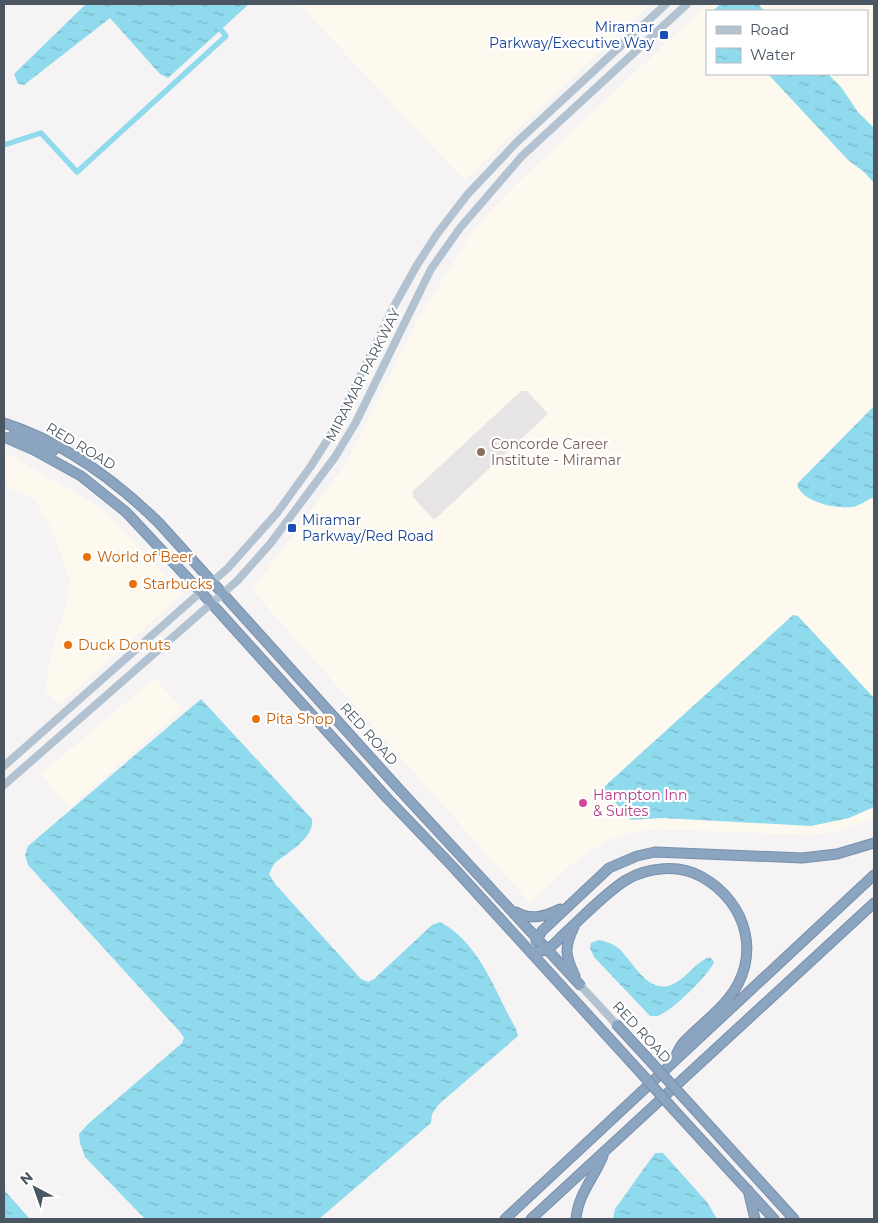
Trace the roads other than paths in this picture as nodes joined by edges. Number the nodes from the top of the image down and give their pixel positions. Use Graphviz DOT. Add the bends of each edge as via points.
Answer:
graph roads {
  1 [pos="666,4"];
  2 [pos="687,4"];
  3 [pos="4,423"];
  4 [pos="4,435"];
  5 [pos="74,456"];
  6 [pos="304,476"];
  7 [pos="315,484"];
  8 [pos="213,582"];
  9 [pos="202,592"];
  10 [pos="224,594"];
  11 [pos="212,604"];
  12 [pos="4,766"];
  13 [pos="4,786"];
  14 [pos="874,843"];
  15 [pos="874,875"];
  16 [pos="874,903"];
  17 [pos="570,905"];
  18 [pos="510,908"];
  19 [pos="577,923"];
  20 [pos="537,938"];
  21 [pos="547,949"];
  22 [pos="531,953"];
  23 [pos="580,985"];
  24 [pos="617,1025"];
  25 [pos="672,1064"];
  26 [pos="604,1153"];
  27 [pos="748,1190"];
  28 [pos="787,1212"];
  29 [pos="505,1219"];
  30 [pos="531,1219"];
  31 [pos="576,1219"];
  32 [pos="755,1219"];
  33 [pos="774,1219"];
  34 [pos="778,1219"];
  35 [pos="794,1219"];
  1 -- 6 [label="main road, MIRAMAR PARKWAY" via="517,142 467,195 437,234 393,308 334,428"];
  2 -- 7 [label="main road, MIRAMAR PARKWAY" via="522,156 460,228 431,269 356,422"];
  3 -- 5 [label="highway, RED ROAD" via="40,437"];
  4 -- 5 [label="highway" via="17,434 63,456"];
  4 -- 9 [label="highway, RED ROAD" via="73,471 112,499"];
  5 -- 8 [label="highway, RED ROAD" via="137,501"];
  6 -- 7 [label="main road"];
  6 -- 8 [label="main road, MIRAMAR PARKWAY" via="277,513"];
  7 -- 10 [label="main road, MIRAMAR PARKWAY" via="270,544"];
  8 -- 9 [label="main road, MIRAMAR PARKWAY"];
  8 -- 10 [label="highway, RED ROAD"];
  9 -- 11 [label="highway, RED ROAD"];
  9 -- 12 [label="main road, MIRAMAR PARKWAY"];
  10 -- 11 [label="main road, MIRAMAR PARKWAY"];
  10 -- 18 [label="highway, RED ROAD"];
  11 -- 13 [label="main road, MIRAMAR PARKWAY"];
  11 -- 22 [label="highway, RED ROAD"];
  14 -- 17 [label="highway" via="837,854 802,858 655,852 609,868"];
  15 -- 25 [label="highway"];
  16 -- 26 [label="highway"];
  17 -- 18 [label="highway" via="538,918 523,916"];
  17 -- 20 [label="highway"];
  18 -- 20 [label="highway, RED ROAD"];
  19 -- 21 [label="highway"];
  19 -- 23 [label="highway" via="566,950"];
  19 -- 25 [label="highway" via="619,885 654,870 672,869 698,875 714,885 734,905 745,931 743,972 727,1000 682,1043"];
  20 -- 21 [label="highway, RED ROAD"];
  20 -- 22 [label="highway"];
  21 -- 22 [label="highway"];
  21 -- 23 [label="highway, RED ROAD"];
  22 -- 27 [label="highway, RED ROAD, bridge"];
  23 -- 24 [label="main road, RED ROAD"];
  24 -- 28 [label="highway, RED ROAD, bridge"];
  25 -- 29 [label="highway"];
  26 -- 30 [label="highway"];
  26 -- 31 [label="highway" via="580,1197"];
  27 -- 32 [label="highway"];
  27 -- 33 [label="highway, RED ROAD"];
  28 -- 34 [label="highway"];
  28 -- 35 [label="highway, RED ROAD"];
}
